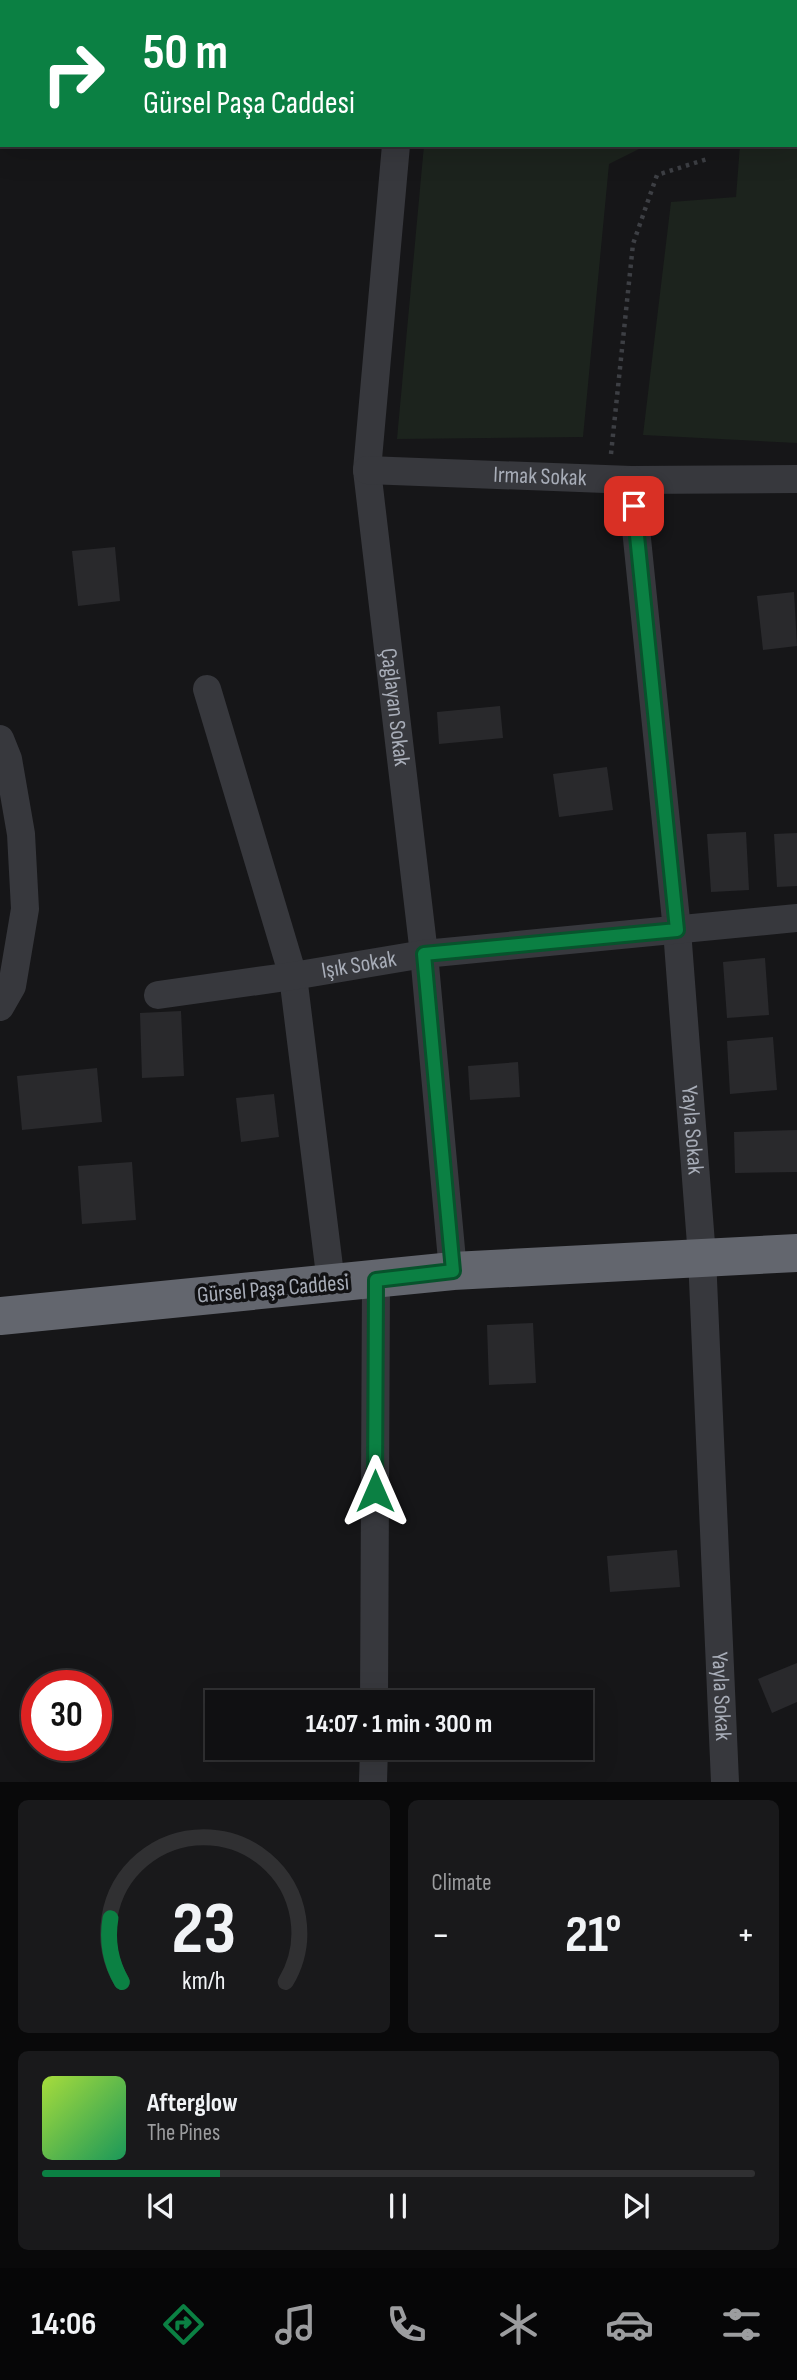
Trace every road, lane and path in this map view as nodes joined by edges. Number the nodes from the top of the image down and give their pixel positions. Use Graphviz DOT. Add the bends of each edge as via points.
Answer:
graph roads {
  1 [pos="396,147"];
  2 [pos="707,159"];
  3 [pos="367,470"];
  4 [pos="620,480"];
  5 [pos="797,480"];
  6 [pos="207,689"];
  7 [pos="0,739"];
  8 [pos="797,918"];
  9 [pos="677,930"];
  10 [pos="424,954"];
  11 [pos="293,976"];
  12 [pos="158,995"];
  13 [pos="0,1007"];
  14 [pos="797,1253"];
  15 [pos="702,1257"];
  16 [pos="453,1271"];
  17 [pos="376,1280"];
  18 [pos="331,1283"];
  19 [pos="0,1315"];
  20 [pos="374,1690"];
  21 [pos="373,1760"];
  22 [pos="373,1782"];
  23 [pos="725,1782"];
  1 -- 3 [label="street, Çağlayan Sokak"];
  2 -- 4 [label="path" via="657,175 632,244"];
  3 -- 4 [label="street, Irmak Sokak"];
  3 -- 10 [label="street, Çağlayan Sokak"];
  4 -- 5 [label="street, Irmak Sokak"];
  4 -- 9 [label="street, Yayla Sokak"];
  6 -- 11 [label="street, Işık Sokak"];
  7 -- 13 [label="street" via="21,834 25,909 12,986"];
  8 -- 9 [label="street, Işık Sokak"];
  9 -- 10 [label="street, Işık Sokak"];
  9 -- 15 [label="street, Yayla Sokak"];
  10 -- 11 [label="street, Işık Sokak"];
  10 -- 16 [label="street, Çağlayan Sokak"];
  11 -- 12 [label="street, Işık Sokak"];
  11 -- 18 [label="street, Işık Sokak"];
  14 -- 15 [label="highway, Gürsel Paşa Caddesi"];
  15 -- 16 [label="highway, Gürsel Paşa Caddesi"];
  15 -- 23 [label="street, Yayla Sokak"];
  16 -- 17 [label="highway, Gürsel Paşa Caddesi"];
  17 -- 18 [label="highway, Gürsel Paşa Caddesi"];
  17 -- 20 [label="street"];
  18 -- 19 [label="highway, Gürsel Paşa Caddesi"];
  21 -- 22 [label="street"];
}
